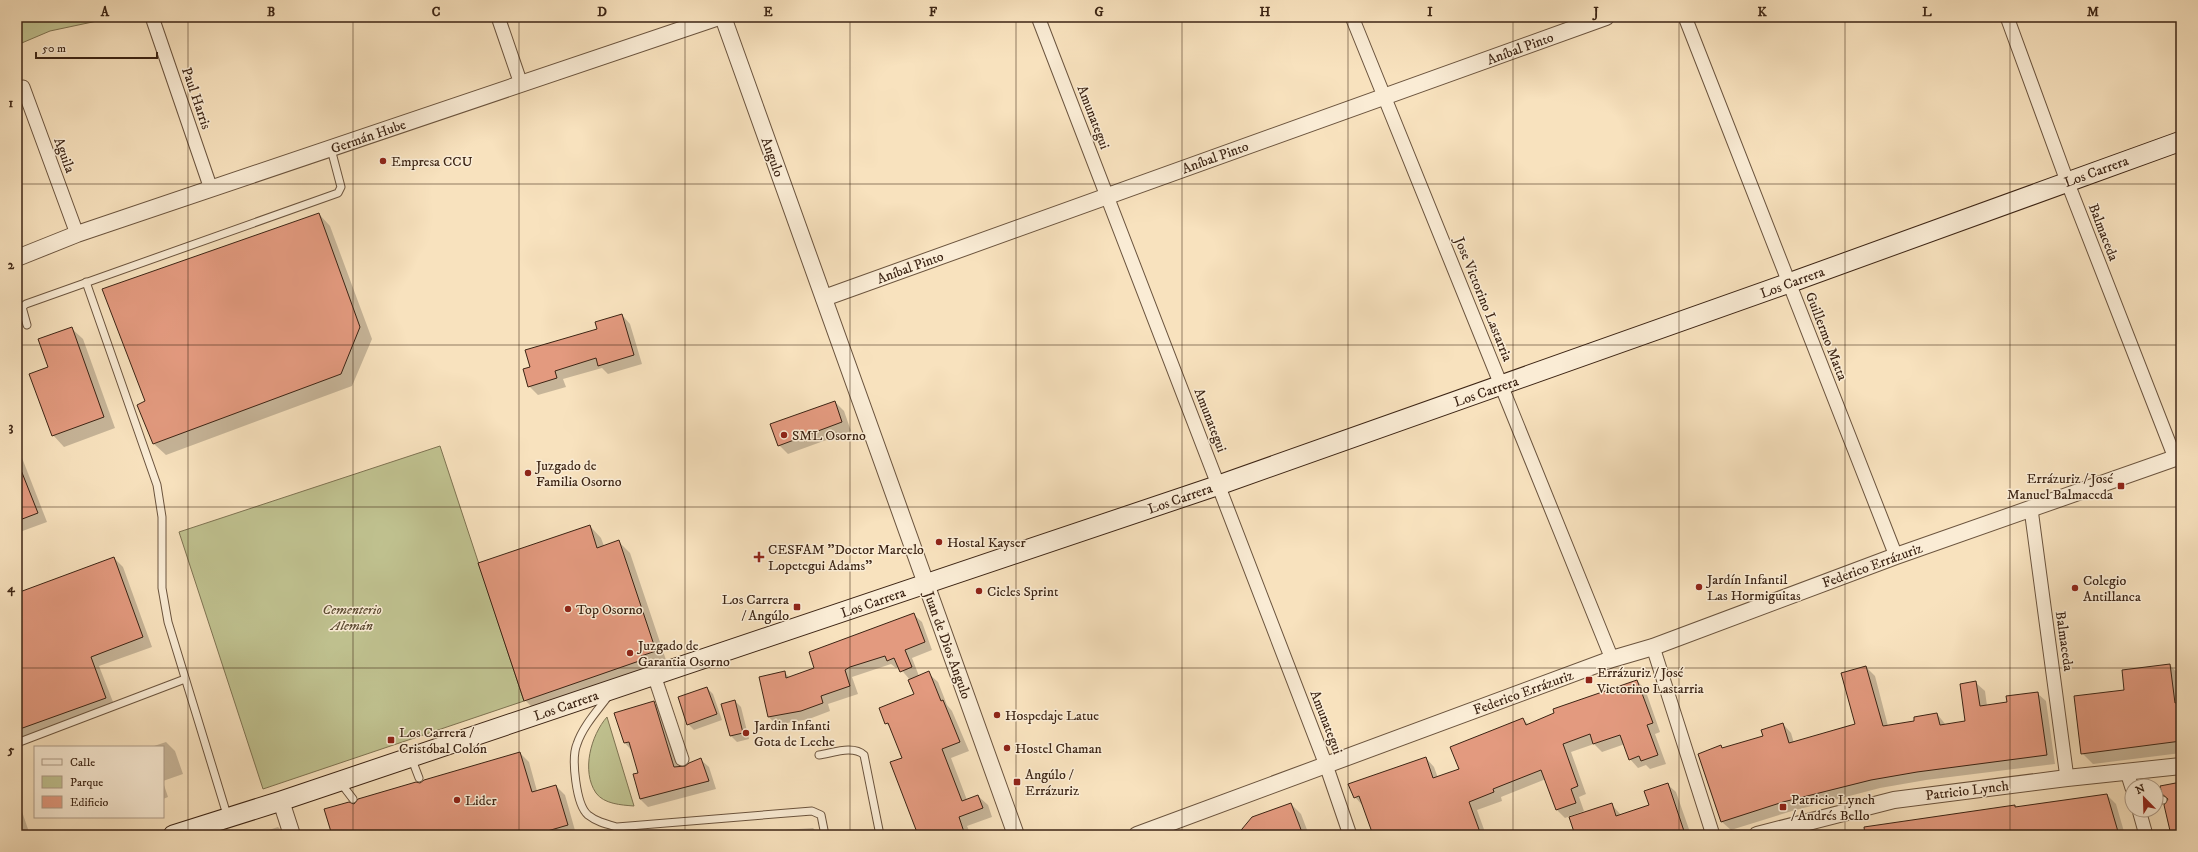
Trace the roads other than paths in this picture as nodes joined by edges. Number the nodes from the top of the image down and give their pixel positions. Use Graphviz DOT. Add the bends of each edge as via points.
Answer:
graph roads {
  1 [pos="152,17"];
  2 [pos="498,17"];
  3 [pos="719,17"];
  4 [pos="723,17"];
  5 [pos="1038,17"];
  6 [pos="1352,17"];
  7 [pos="1606,17"];
  8 [pos="1685,17"];
  9 [pos="2007,17"];
  10 [pos="521,84"];
  11 [pos="23,87"];
  12 [pos="1385,97"];
  13 [pos="2181,141"];
  14 [pos="331,148"];
  15 [pos="2067,181"];
  16 [pos="211,189"];
  17 [pos="1107,196"];
  18 [pos="77,234"];
  19 [pos="17,258"];
  20 [pos="86,282"];
  21 [pos="1790,283"];
  22 [pos="824,298"];
  23 [pos="27,325"];
  24 [pos="1502,386"];
  25 [pos="2178,457"];
  26 [pos="1219,485"];
  27 [pos="2031,509"];
  28 [pos="1896,556"];
  29 [pos="926,584"];
  30 [pos="1653,647"];
  31 [pos="1612,659"];
  32 [pos="654,675"];
  33 [pos="185,680"];
  34 [pos="612,690"];
  35 [pos="17,743"];
  36 [pos="819,755"];
  37 [pos="411,757"];
  38 [pos="682,759"];
  39 [pos="1326,765"];
  40 [pos="2181,766"];
  41 [pos="2127,772"];
  42 [pos="419,778"];
  43 [pos="2067,778"];
  44 [pos="2129,778"];
  45 [pos="339,781"];
  46 [pos="282,800"];
  47 [pos="353,800"];
  48 [pos="228,818"];
  49 [pos="2141,818"];
  50 [pos="173,835"];
  51 [pos="292,835"];
  52 [pos="825,835"];
  53 [pos="880,835"];
  54 [pos="1016,835"];
  55 [pos="1137,835"];
  56 [pos="1350,835"];
  57 [pos="1713,835"];
  58 [pos="1757,835"];
  59 [pos="2146,835"];
  1 -- 16 [label="street, Paul Harris"];
  2 -- 10 [label="street"];
  3 -- 10 [label="street, Germán Hube"];
  4 -- 22 [label="street, Angulo"];
  5 -- 17 [label="street, Amunategui"];
  6 -- 12 [label="street, Jose Victorino Lastarria"];
  7 -- 12 [label="street, Aníbal Pinto"];
  8 -- 21 [label="street, Guillermo Matta"];
  9 -- 15 [label="street, Balmaceda"];
  10 -- 14 [label="street, Germán Hube"];
  11 -- 18 [label="street, Aguila"];
  12 -- 17 [label="street, Aníbal Pinto"];
  12 -- 24 [label="street, Jose Victorino Lastarria"];
  13 -- 15 [label="main road, Los Carrera"];
  14 -- 16 [label="street, Germán Hube"];
  14 -- 20 [label="lane" via="341,187 338,193"];
  15 -- 21 [label="main road, Los Carrera"];
  15 -- 25 [label="street, Balmaceda"];
  16 -- 18 [label="street, Germán Hube"];
  17 -- 22 [label="street, Aníbal Pinto"];
  17 -- 26 [label="street, Amunategui"];
  18 -- 19 [label="street, Germán Hube"];
  20 -- 23 [label="lane" via="26,304 22,307"];
  20 -- 33 [label="lane" via="157,485 162,517 162,588 168,622"];
  21 -- 24 [label="main road, Los Carrera"];
  21 -- 28 [label="street, Guillermo Matta"];
  22 -- 29 [label="street, Juan de Dios Angulo"];
  24 -- 26 [label="main road, Los Carrera"];
  24 -- 31 [label="street, Jose Victorino Lastarria"];
  25 -- 27 [label="street, Federico Errázuriz"];
  26 -- 29 [label="main road, Los Carrera"];
  26 -- 39 [label="street, Amunategui"];
  27 -- 28 [label="street, Federico Errázuriz"];
  27 -- 43 [label="street, Balmaceda"];
  28 -- 30 [label="street, Federico Errázuriz"];
  29 -- 32 [label="main road, Los Carrera"];
  29 -- 54 [label="street, Juan de Dios Angulo"];
  30 -- 31 [label="street, Federico Errázuriz"];
  30 -- 57 [label="street"];
  31 -- 39 [label="street, Federico Errázuriz"];
  32 -- 34 [label="main road, Los Carrera"];
  32 -- 38 [label="street"];
  33 -- 35 [label="lane"];
  33 -- 48 [label="lane"];
  34 -- 37 [label="main road, Los Carrera"];
  34 -- 52 [label="lane" via="576,745 578,795 587,814 598,822 617,827 812,811 821,815"];
  36 -- 53 [label="lane" via="851,750 859,750 864,755"];
  37 -- 42 [label="lane"];
  37 -- 45 [label="main road, Los Carrera"];
  39 -- 55 [label="street, Federico Errázuriz"];
  39 -- 56 [label="street, Amunategui"];
  40 -- 41 [label="street, Patricio Lynch"];
  41 -- 43 [label="street, Patricio Lynch"];
  41 -- 44 [label="street"];
  43 -- 58 [label="street, Patricio Lynch" via="1894,800"];
  45 -- 46 [label="main road, Los Carrera"];
  45 -- 47 [label="lane"];
  46 -- 48 [label="main road, Los Carrera"];
  46 -- 51 [label="street"];
  48 -- 50 [label="main road, Los Carrera"];
  49 -- 59 [label="street"];
}
